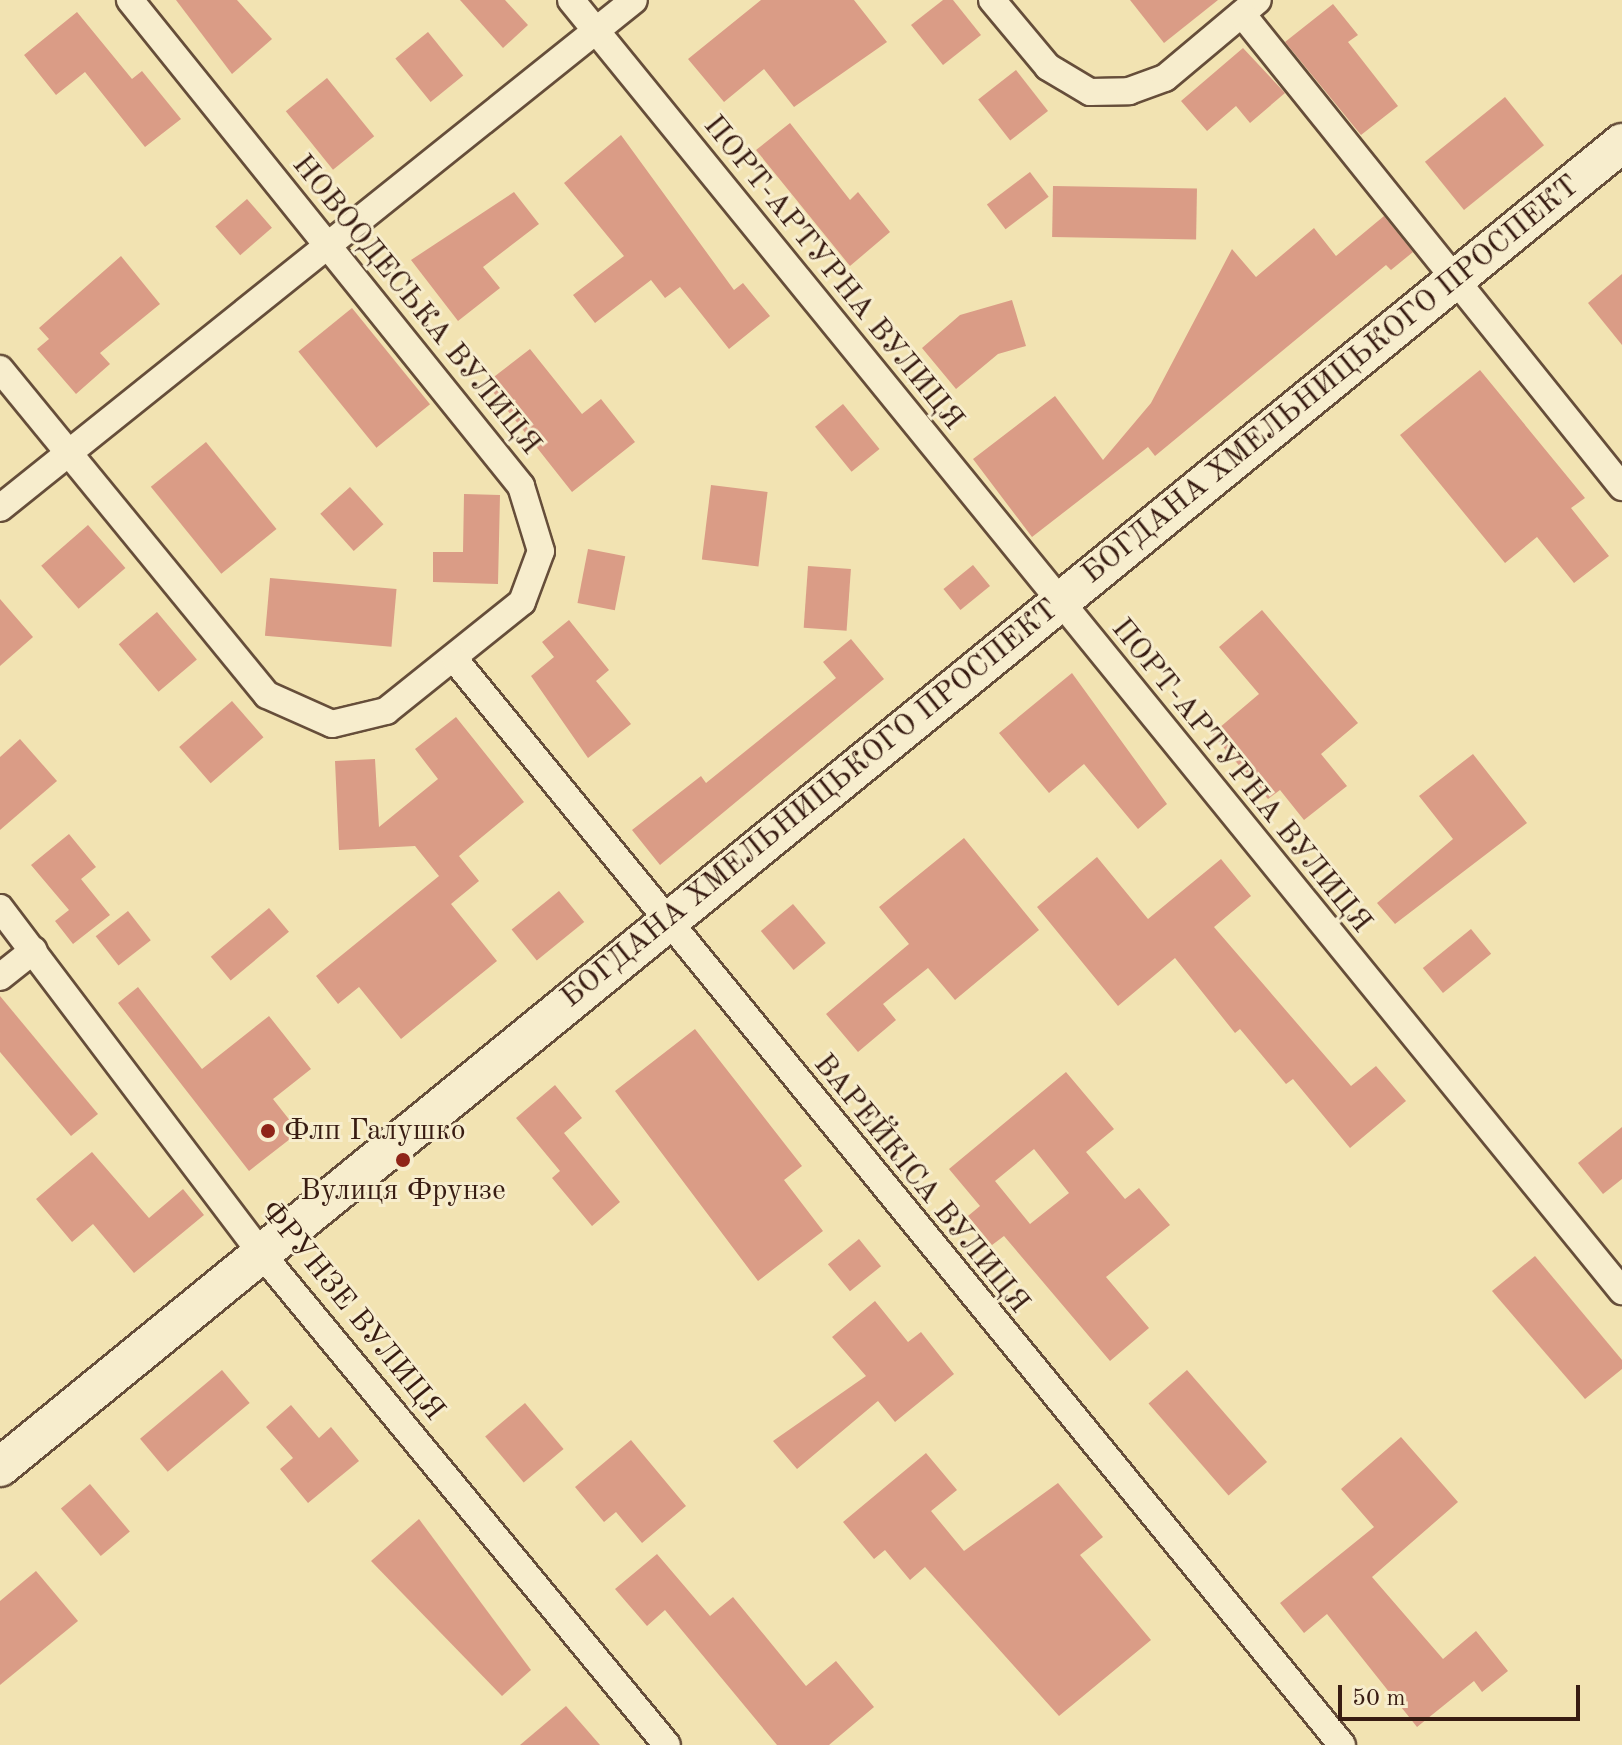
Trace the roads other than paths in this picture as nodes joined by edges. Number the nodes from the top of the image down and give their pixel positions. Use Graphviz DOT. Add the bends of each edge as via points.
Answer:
graph roads {
  1 [pos="130,0"];
  2 [pos="571,0"];
  3 [pos="634,0"];
  4 [pos="992,0"];
  5 [pos="1250,7"];
  6 [pos="596,31"];
  7 [pos="1622,143"];
  8 [pos="328,245"];
  9 [pos="1454,279"];
  10 [pos="0,369"];
  11 [pos="69,453"];
  12 [pos="1622,487"];
  13 [pos="0,508"];
  14 [pos="1057,602"];
  15 [pos="456,661"];
  16 [pos="0,908"];
  17 [pos="665,923"];
  18 [pos="34,950"];
  19 [pos="0,977"];
  20 [pos="260,1252"];
  21 [pos="1622,1291"];
  22 [pos="0,1467"];
  23 [pos="667,1745"];
  24 [pos="1342,1745"];
  1 -- 8 [label="street, НОВООДЕСЬКА ВУЛИЦЯ"];
  2 -- 6 [label="street, ПОРТ-АРТУРНА ВУЛИЦЯ"];
  3 -- 6 [label="street"];
  4 -- 5 [label="street" via="1048,67 1090,92 1129,91 1165,78"];
  5 -- 9 [label="street"];
  6 -- 8 [label="street"];
  6 -- 14 [label="street, ПОРТ-АРТУРНА ВУЛИЦЯ"];
  7 -- 9 [label="main road, БОГДАНА ХМЕЛЬНИЦЬКОГО ПРОСПЕКТ"];
  8 -- 11 [label="street"];
  8 -- 15 [label="street, НОВООДЕСЬКА ВУЛИЦЯ" via="521,486 541,551 522,602"];
  9 -- 12 [label="street"];
  9 -- 14 [label="main road, БОГДАНА ХМЕЛЬНИЦЬКОГО ПРОСПЕКТ"];
  10 -- 11 [label="street, НОВООДЕСЬКА ВУЛИЦЯ"];
  11 -- 13 [label="street"];
  11 -- 15 [label="street, НОВООДЕСЬКА ВУЛИЦЯ" via="267,695 332,724 386,711"];
  14 -- 17 [label="main road, БОГДАНА ХМЕЛЬНИЦЬКОГО ПРОСПЕКТ"];
  14 -- 21 [label="street, ПОРТ-АРТУРНА ВУЛИЦЯ"];
  15 -- 17 [label="street, ВАРЕЙКІСА ВУЛИЦЯ"];
  16 -- 18 [label="street, ФРУНЗЕ ВУЛИЦЯ"];
  17 -- 20 [label="main road, БОГДАНА ХМЕЛЬНИЦЬКОГО ПРОСПЕКТ"];
  17 -- 24 [label="street, ВАРЕЙКІСА ВУЛИЦЯ"];
  18 -- 19 [label="street"];
  18 -- 20 [label="street, ФРУНЗЕ ВУЛИЦЯ"];
  20 -- 22 [label="main road, БОГДАНА ХМЕЛЬНИЦЬКОГО ПРОСПЕКТ"];
  20 -- 23 [label="street, ФРУНЗЕ ВУЛИЦЯ"];
}
